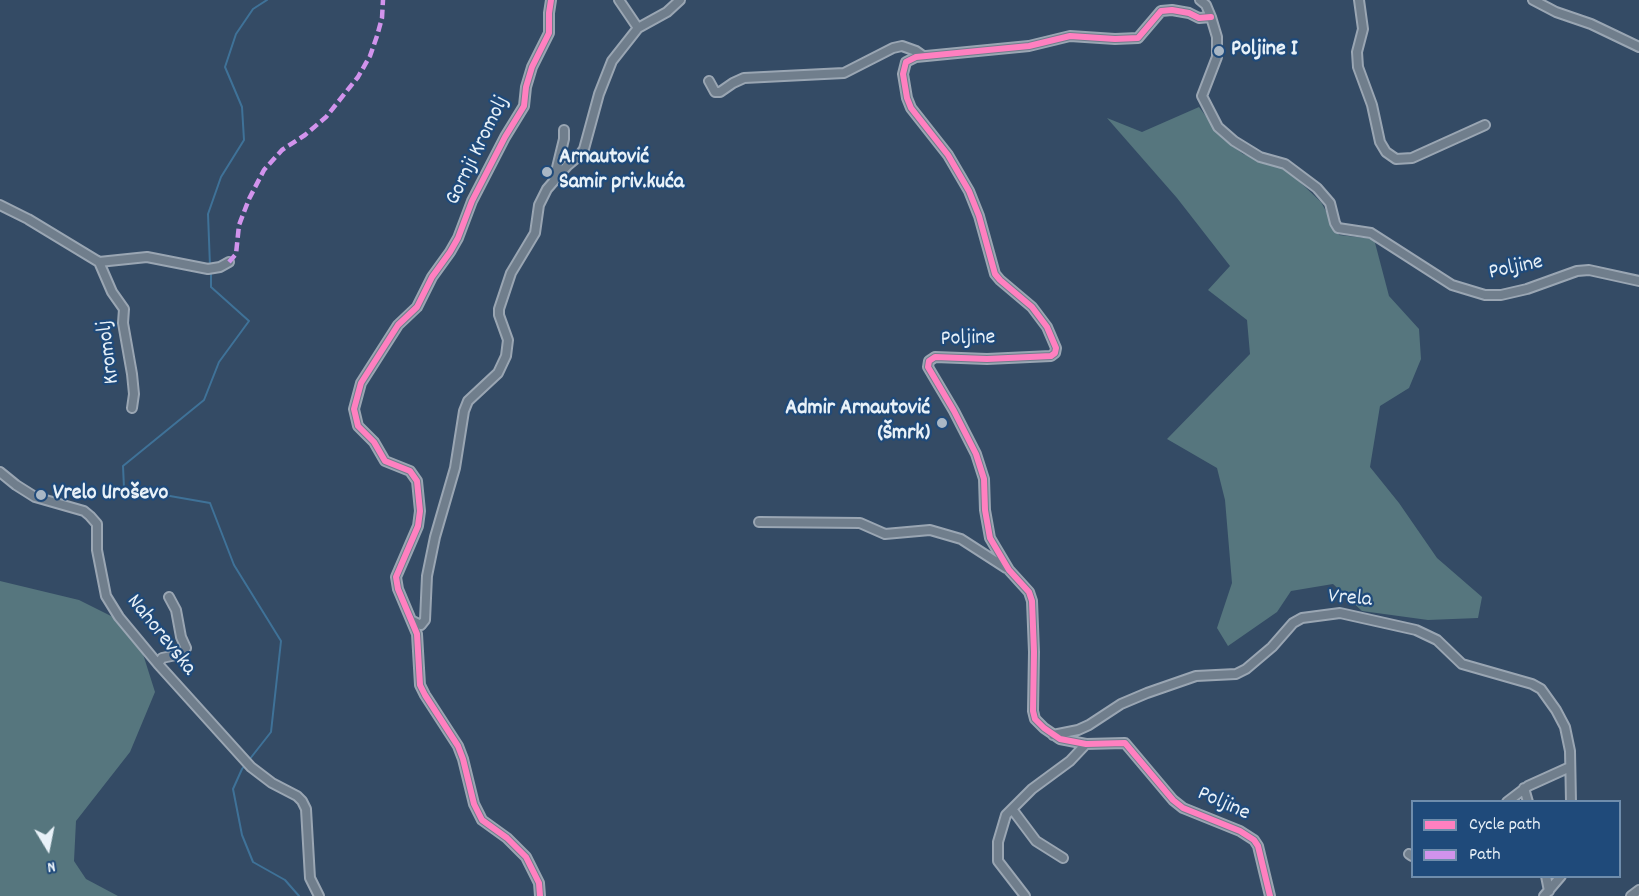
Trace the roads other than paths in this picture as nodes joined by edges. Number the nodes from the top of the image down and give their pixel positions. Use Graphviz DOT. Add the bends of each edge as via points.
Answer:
graph roads {
  1 [pos="551,0"];
  2 [pos="619,0"];
  3 [pos="680,0"];
  4 [pos="1200,0"];
  5 [pos="1359,0"];
  6 [pos="1533,0"];
  7 [pos="1211,17"];
  8 [pos="638,28"];
  9 [pos="1639,46"];
  10 [pos="923,56"];
  11 [pos="709,81"];
  12 [pos="1485,125"];
  13 [pos="564,130"];
  14 [pos="553,181"];
  15 [pos="0,205"];
  16 [pos="99,262"];
  17 [pos="229,262"];
  18 [pos="1639,281"];
  19 [pos="132,408"];
  20 [pos="0,472"];
  21 [pos="759,522"];
  22 [pos="1010,570"];
  23 [pos="169,597"];
  24 [pos="413,621"];
  25 [pos="158,664"];
  26 [pos="1053,735"];
  27 [pos="1086,744"];
  28 [pos="1570,767"];
  29 [pos="1524,788"];
  30 [pos="1508,800"];
  31 [pos="1528,800"];
  32 [pos="1571,800"];
  33 [pos="1012,809"];
  34 [pos="1063,858"];
  35 [pos="1545,878"];
  36 [pos="1559,878"];
  37 [pos="1639,890"];
  38 [pos="1547,893"];
  39 [pos="319,896"];
  40 [pos="540,896"];
  41 [pos="1025,896"];
  42 [pos="1270,896"];
  43 [pos="1631,896"];
  1 -- 24 [label="street, Gornji Kromolj" via="549,33 532,67 524,106 472,201 454,245 417,307 398,325 361,383 354,409 358,426 385,461 410,471 417,481 418,526 396,577"];
  2 -- 8 [label="street"];
  3 -- 8 [label="street"];
  4 -- 7 [label="street, Poljine"];
  5 -- 12 [label="street" via="1363,29 1358,67 1386,152 1396,159 1412,158"];
  6 -- 9 [label="street"];
  7 -- 10 [label="street" via="1161,11 1138,38 1070,36 1029,46"];
  7 -- 18 [label="street, Poljine" via="1217,57 1202,96 1218,127 1260,157 1285,164 1317,188 1330,203 1338,228 1371,233 1452,285 1485,295 1527,289 1577,271"];
  8 -- 14 [label="street" via="612,61 584,149"];
  10 -- 11 [label="street" via="902,46 844,73 744,78 720,92"];
  10 -- 22 [label="street, Poljine" via="906,62 903,74 911,108 948,155 969,191 995,274 1032,307 1056,348 1051,356 934,357 929,361 928,367 976,454 984,479 990,538"];
  13 -- 14 [label="street"];
  14 -- 24 [label="street" via="539,205 534,233 504,291 499,315 509,348 502,367 468,401 464,411 455,468 427,576 425,620 421,625"];
  15 -- 16 [label="street"];
  16 -- 17 [label="street" via="147,257 211,268"];
  16 -- 19 [label="street, Kromolj" via="124,309 134,394"];
  20 -- 25 [label="street, Nahorevska" via="35,497 84,511 97,524 97,550 106,596"];
  21 -- 22 [label="street" via="860,523 885,534 930,530 961,539"];
  22 -- 26 [label="street, Poljine" via="1029,591 1032,601 1033,711 1035,719"];
  23 -- 25 [label="street" via="177,610 186,648 181,654 162,658"];
  24 -- 40 [label="street, Gornji Kromolj" via="420,685 458,746 474,804 482,820 526,857 539,883"];
  25 -- 39 [label="street, Nahorevska" via="250,766 297,796 306,809 310,878"];
  26 -- 27 [label="street, Poljine"];
  26 -- 28 [label="street, Vrela" via="1078,730 1121,704 1196,676 1236,674 1272,647 1293,623 1302,618 1340,613 1416,630 1437,640 1462,664 1541,689 1565,727"];
  27 -- 33 [label="street"];
  27 -- 42 [label="street, Poljine" via="1125,743 1183,808 1254,840"];
  28 -- 29 [label="street"];
  28 -- 32 [label="street, Vrela"];
  29 -- 30 [label="street"];
  29 -- 31 [label="street"];
  33 -- 34 [label="street" via="1036,841"];
  33 -- 41 [label="street" via="1006,815 997,854 1004,870"];
  35 -- 38 [label="street"];
  36 -- 38 [label="street"];
  37 -- 43 [label="street"];
}
